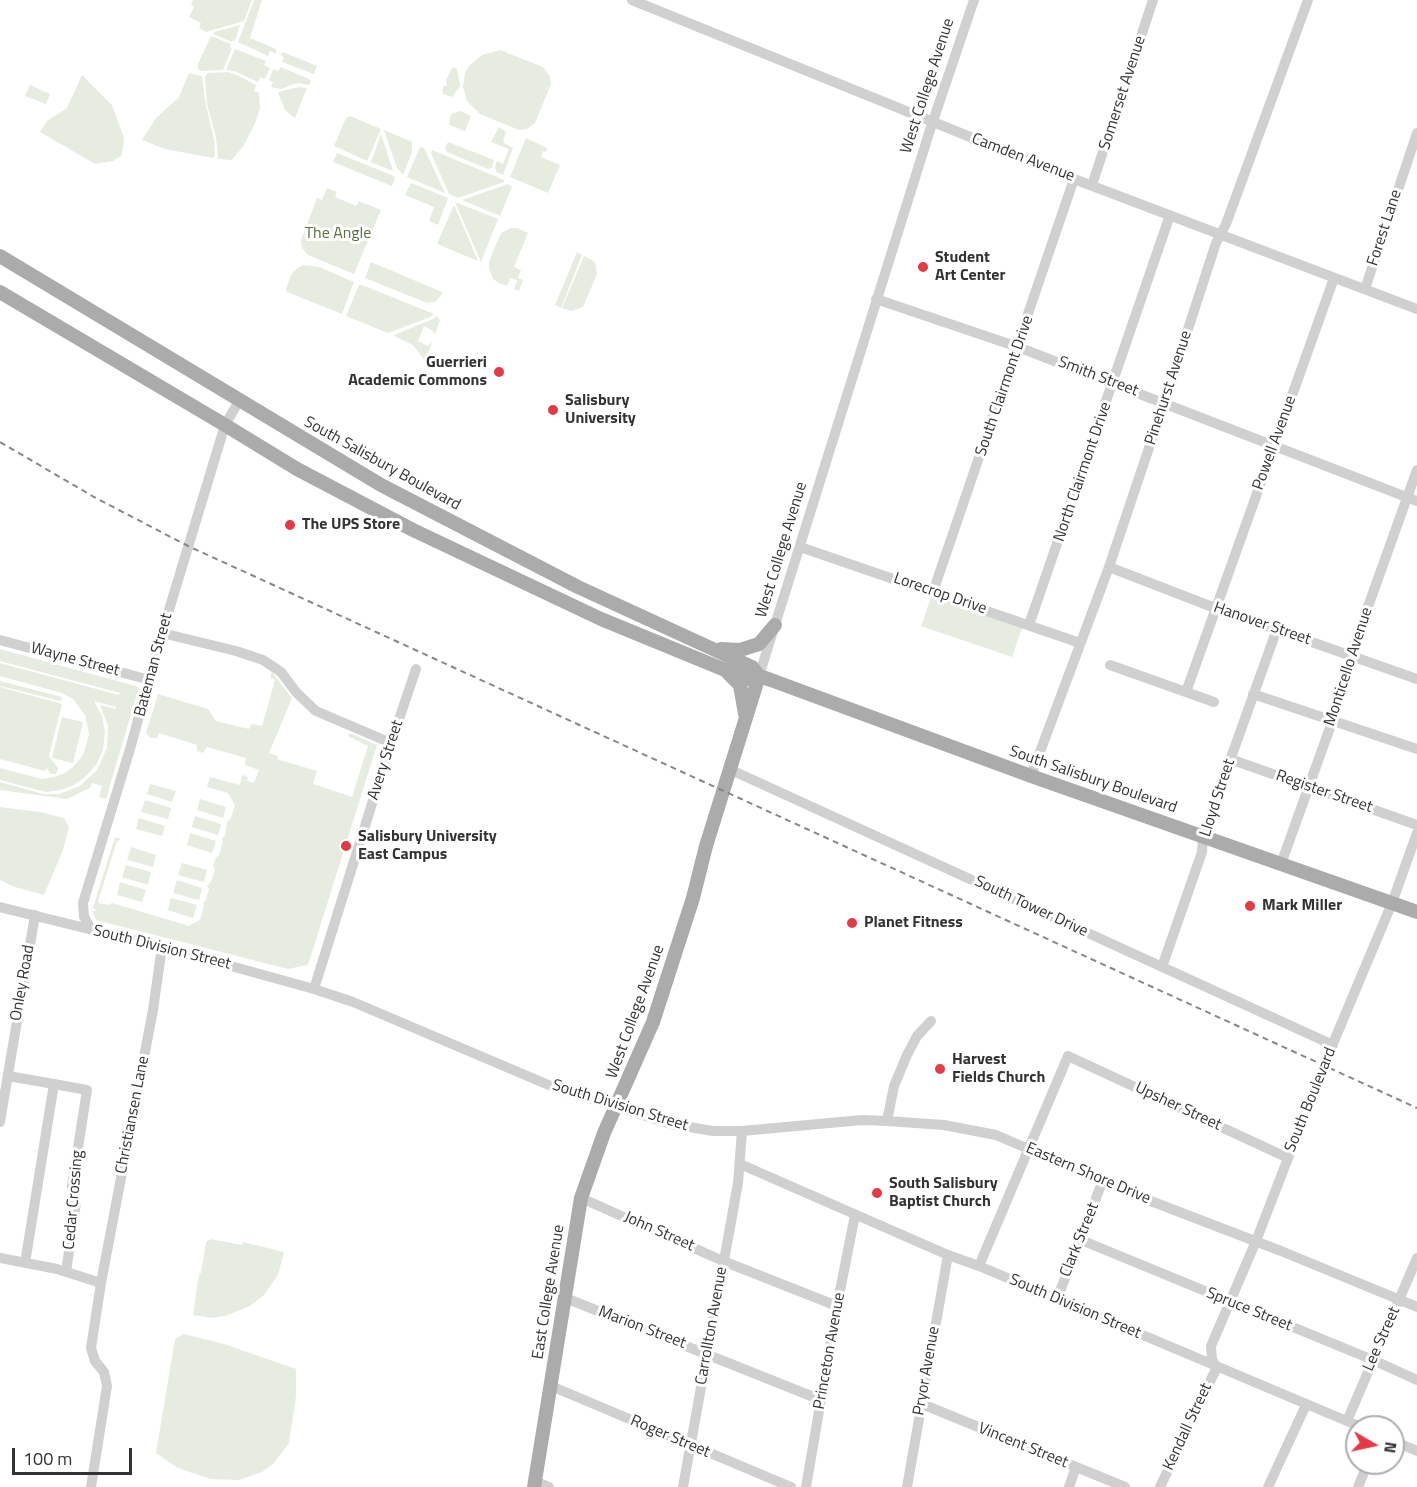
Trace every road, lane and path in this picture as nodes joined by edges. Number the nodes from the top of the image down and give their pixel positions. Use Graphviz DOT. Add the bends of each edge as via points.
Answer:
graph roads {
  1 [pos="632,0"];
  2 [pos="974,0"];
  3 [pos="1153,0"];
  4 [pos="1308,0"];
  5 [pos="932,123"];
  6 [pos="1417,133"];
  7 [pos="1074,179"];
  8 [pos="1092,185"];
  9 [pos="1170,215"];
  10 [pos="1220,234"];
  11 [pos="0,256"];
  12 [pos="1334,278"];
  13 [pos="1365,290"];
  14 [pos="0,292"];
  15 [pos="876,299"];
  16 [pos="1417,309"];
  17 [pos="1018,347"];
  18 [pos="1114,383"];
  19 [pos="239,400"];
  20 [pos="1164,404"];
  21 [pos="225,425"];
  22 [pos="1275,446"];
  23 [pos="1417,470"];
  24 [pos="1412,500"];
  25 [pos="800,547"];
  26 [pos="1109,567"];
  27 [pos="516,579"];
  28 [pos="578,587"];
  29 [pos="933,592"];
  30 [pos="1215,608"];
  31 [pos="775,625"];
  32 [pos="1029,625"];
  33 [pos="1276,629"];
  34 [pos="162,633"];
  35 [pos="0,640"];
  36 [pos="1080,643"];
  37 [pos="711,648"];
  38 [pos="1351,654"];
  39 [pos="1110,665"];
  40 [pos="416,669"];
  41 [pos="722,669"];
  42 [pos="759,676"];
  43 [pos="1417,679"];
  44 [pos="150,680"];
  45 [pos="1186,692"];
  46 [pos="1253,694"];
  47 [pos="1214,702"];
  48 [pos="745,719"];
  49 [pos="1332,722"];
  50 [pos="391,743"];
  51 [pos="1417,749"];
  52 [pos="1230,759"];
  53 [pos="729,769"];
  54 [pos="1031,776"];
  55 [pos="1308,786"];
  56 [pos="1417,825"];
  57 [pos="1417,833"];
  58 [pos="1203,836"];
  59 [pos="1281,864"];
  60 [pos="1392,903"];
  61 [pos="0,907"];
  62 [pos="1417,912"];
  63 [pos="35,915"];
  64 [pos="92,930"];
  65 [pos="162,947"];
  66 [pos="1162,967"];
  67 [pos="314,989"];
  68 [pos="931,1021"];
  69 [pos="1333,1045"];
  70 [pos="6,1054"];
  71 [pos="8,1077"];
  72 [pos="54,1084"];
  73 [pos="616,1107"];
  74 [pos="887,1121"];
  75 [pos="0,1122"];
  76 [pos="742,1131"];
  77 [pos="1030,1148"];
  78 [pos="1288,1158"];
  79 [pos="740,1164"];
  80 [pos="1103,1180"];
  81 [pos="581,1198"];
  82 [pos="855,1215"];
  83 [pos="1081,1240"];
  84 [pos="1256,1241"];
  85 [pos="948,1255"];
  86 [pos="0,1258"];
  87 [pos="1417,1258"];
  88 [pos="723,1261"];
  89 [pos="26,1263"];
  90 [pos="980,1266"];
  91 [pos="66,1272"];
  92 [pos="101,1282"];
  93 [pos="563,1297"];
  94 [pos="1057,1299"];
  95 [pos="1399,1300"];
  96 [pos="1229,1302"];
  97 [pos="837,1306"];
  98 [pos="1417,1307"];
  99 [pos="707,1353"];
  100 [pos="1373,1360"];
  101 [pos="1216,1366"];
  102 [pos="1417,1380"];
  103 [pos="551,1386"];
  104 [pos="821,1400"];
  105 [pos="922,1404"];
  106 [pos="1306,1405"];
  107 [pos="1349,1415"];
  108 [pos="1345,1419"];
  109 [pos="690,1446"];
  110 [pos="1076,1467"];
  111 [pos="534,1484"];
  112 [pos="91,1487"];
  113 [pos="549,1487"];
  114 [pos="683,1487"];
  115 [pos="791,1487"];
  116 [pos="806,1487"];
  117 [pos="907,1487"];
  118 [pos="1069,1487"];
  119 [pos="1125,1487"];
  120 [pos="1160,1487"];
  121 [pos="1268,1487"];
  1 -- 5 [label="street, Camden Avenue"];
  2 -- 5 [label="street, West College Avenue"];
  3 -- 8 [label="street, Somerset Avenue"];
  4 -- 10 [label="street, Pinehurst Avenue"];
  5 -- 7 [label="street, Camden Avenue"];
  5 -- 15 [label="street, West College Avenue"];
  6 -- 13 [label="street, Forest Lane"];
  7 -- 8 [label="street, Camden Avenue"];
  7 -- 17 [label="street, South Clairmont Drive"];
  8 -- 9 [label="street, Camden Avenue"];
  9 -- 10 [label="street, Camden Avenue"];
  9 -- 18 [label="street, North Clairmont Drive"];
  10 -- 12 [label="street, Camden Avenue"];
  10 -- 20 [label="street, Pinehurst Avenue"];
  11 -- 19 [label="main road, South Salisbury Boulevard"];
  12 -- 13 [label="street, Camden Avenue"];
  12 -- 22 [label="street, Powell Avenue"];
  13 -- 16 [label="street, Camden Avenue"];
  14 -- 21 [label="main road, South Salisbury Boulevard"];
  15 -- 17 [label="street, Smith Street"];
  15 -- 25 [label="street, West College Avenue"];
  17 -- 18 [label="street, Smith Street"];
  17 -- 29 [label="street, South Clairmont Drive"];
  18 -- 20 [label="street, Smith Street"];
  18 -- 32 [label="street, North Clairmont Drive"];
  19 -- 21 [label="street, Bateman Street"];
  19 -- 28 [label="main road, South Salisbury Boulevard" via="379,484"];
  20 -- 22 [label="street, Smith Street"];
  20 -- 26 [label="street, Pinehurst Avenue"];
  21 -- 27 [label="main road, South Salisbury Boulevard" via="297,469"];
  21 -- 34 [label="street, Bateman Street"];
  22 -- 24 [label="street, Smith Street"];
  22 -- 30 [label="street, Powell Avenue"];
  23 -- 24 [label="street, Monticello Avenue"];
  24 -- 38 [label="street, Monticello Avenue"];
  25 -- 29 [label="street, Lorecrop Drive"];
  25 -- 31 [label="street, West College Avenue"];
  26 -- 30 [label="street, Hanover Street"];
  26 -- 36 [label="street, Pinehurst Avenue"];
  27 -- 28 [label="main road" via="536,579 568,595"];
  27 -- 41 [label="main road, South Salisbury Boulevard"];
  28 -- 37 [label="main road, South Salisbury Boulevard"];
  29 -- 32 [label="street, Lorecrop Drive"];
  30 -- 33 [label="street, Hanover Street"];
  30 -- 45 [label="street, Powell Avenue"];
  31 -- 37 [label="main road" via="759,644 740,650"];
  31 -- 42 [label="street, West College Avenue"];
  32 -- 36 [label="street, Lorecrop Drive"];
  33 -- 38 [label="street, Hanover Street"];
  33 -- 46 [label="street, Lloyd Street"];
  34 -- 44 [label="street, Bateman Street"];
  34 -- 50 [label="street" via="263,660 281,672 316,711"];
  35 -- 44 [label="street, Wayne Street"];
  36 -- 54 [label="street, Pinehurst Avenue"];
  37 -- 42 [label="main road, South Salisbury Boulevard" via="752,667"];
  38 -- 43 [label="street, Hanover Street"];
  38 -- 49 [label="street, Monticello Avenue"];
  39 -- 45 [label="street"];
  40 -- 50 [label="street, Avery Street"];
  41 -- 42 [label="main road, South Salisbury Boulevard" via="747,679"];
  41 -- 48 [label="main road" via="740,685"];
  42 -- 48 [label="main road, West College Avenue"];
  42 -- 54 [label="main road, South Salisbury Boulevard"];
  44 -- 64 [label="street, Bateman Street" via="83,903 84,917"];
  45 -- 47 [label="street"];
  46 -- 49 [label="street"];
  46 -- 52 [label="street, Lloyd Street"];
  48 -- 53 [label="main road, West College Avenue"];
  49 -- 51 [label="street"];
  49 -- 55 [label="street, Monticello Avenue"];
  50 -- 67 [label="street, Avery Street"];
  52 -- 55 [label="street, Register Street"];
  52 -- 58 [label="street, Lloyd Street"];
  53 -- 66 [label="street, South Tower Drive"];
  53 -- 73 [label="main road, West College Avenue" via="653,1022"];
  54 -- 58 [label="main road, South Salisbury Boulevard"];
  55 -- 56 [label="street, Register Street"];
  55 -- 59 [label="street, Monticello Avenue"];
  57 -- 60 [label="street, South Boulevard"];
  58 -- 59 [label="main road, South Salisbury Boulevard"];
  58 -- 66 [label="street, Lloyd Street" via="1202,852"];
  59 -- 60 [label="main road, South Salisbury Boulevard"];
  60 -- 62 [label="main road, South Salisbury Boulevard"];
  60 -- 69 [label="street, South Boulevard"];
  61 -- 63 [label="street, South Division Street"];
  63 -- 64 [label="street, South Division Street"];
  63 -- 70 [label="street, Onley Road"];
  64 -- 65 [label="street, South Division Street"];
  65 -- 67 [label="street, South Division Street"];
  65 -- 92 [label="street, Christiansen Lane"];
  66 -- 69 [label="street, South Tower Drive"];
  67 -- 73 [label="street, South Division Street" via="551,1086"];
  68 -- 74 [label="street" via="907,1055 894,1086"];
  69 -- 78 [label="street, South Boulevard"];
  70 -- 71 [label="street, Onley Road"];
  71 -- 72 [label="street, Cedar Crossing"];
  71 -- 75 [label="street, Onley Road"];
  72 -- 89 [label="street"];
  72 -- 91 [label="street, Cedar Crossing" via="87,1090 72,1186 76,1203"];
  73 -- 76 [label="street, South Division Street" via="670,1124"];
  73 -- 81 [label="main road, East College Avenue"];
  74 -- 76 [label="street, Eastern Shore Drive"];
  74 -- 77 [label="street, Eastern Shore Drive" via="972,1129"];
  76 -- 79 [label="street"];
  77 -- 78 [label="street, Upsher Street" via="1068,1056"];
  77 -- 80 [label="street, Eastern Shore Drive"];
  77 -- 90 [label="street"];
  78 -- 84 [label="street, South Boulevard"];
  79 -- 82 [label="street, South Division Street"];
  79 -- 88 [label="street, Carrollton Avenue"];
  80 -- 83 [label="street, Clark Street"];
  80 -- 84 [label="street, Eastern Shore Drive"];
  81 -- 88 [label="street, John Street"];
  81 -- 93 [label="main road, East College Avenue"];
  82 -- 85 [label="street, South Division Street"];
  82 -- 97 [label="street, Princeton Avenue"];
  83 -- 94 [label="street, Clark Street"];
  83 -- 96 [label="street, Spruce Street"];
  84 -- 95 [label="street, Eastern Shore Drive"];
  84 -- 96 [label="street, South Boulevard"];
  85 -- 90 [label="street, South Division Street"];
  85 -- 105 [label="street, Pryor Avenue"];
  86 -- 89 [label="street, Cedar Crossing"];
  87 -- 95 [label="street, Lee Street"];
  88 -- 97 [label="street, John Street"];
  88 -- 99 [label="street, Carrollton Avenue"];
  89 -- 91 [label="street, Cedar Crossing"];
  90 -- 94 [label="street, South Division Street"];
  91 -- 92 [label="street, Cedar Crossing"];
  92 -- 112 [label="street" via="91,1348 107,1386"];
  93 -- 99 [label="street, Marion Street"];
  93 -- 103 [label="main road, East College Avenue"];
  94 -- 101 [label="street, South Division Street"];
  95 -- 98 [label="street, Eastern Shore Drive"];
  95 -- 100 [label="street, Lee Street"];
  96 -- 100 [label="street, Spruce Street"];
  96 -- 101 [label="street, South Boulevard" via="1211,1346"];
  97 -- 104 [label="street, Princeton Avenue"];
  99 -- 104 [label="street, Marion Street"];
  99 -- 109 [label="street, Carrollton Avenue"];
  100 -- 102 [label="street, Spruce Street"];
  100 -- 107 [label="street, Lee Street"];
  101 -- 106 [label="street, South Division Street"];
  101 -- 120 [label="street, Kendall Street"];
  103 -- 109 [label="street, Roger Street"];
  103 -- 111 [label="main road, East College Avenue"];
  104 -- 116 [label="street, Princeton Avenue"];
  105 -- 110 [label="street, Vincent Street"];
  105 -- 117 [label="street, Pryor Avenue"];
  106 -- 108 [label="street, South Division Street"];
  106 -- 121 [label="street"];
  109 -- 114 [label="street, Carrollton Avenue"];
  109 -- 115 [label="street, Roger Street"];
  110 -- 118 [label="street"];
  110 -- 119 [label="street, Vincent Street"];
  111 -- 113 [label="street"];
}
